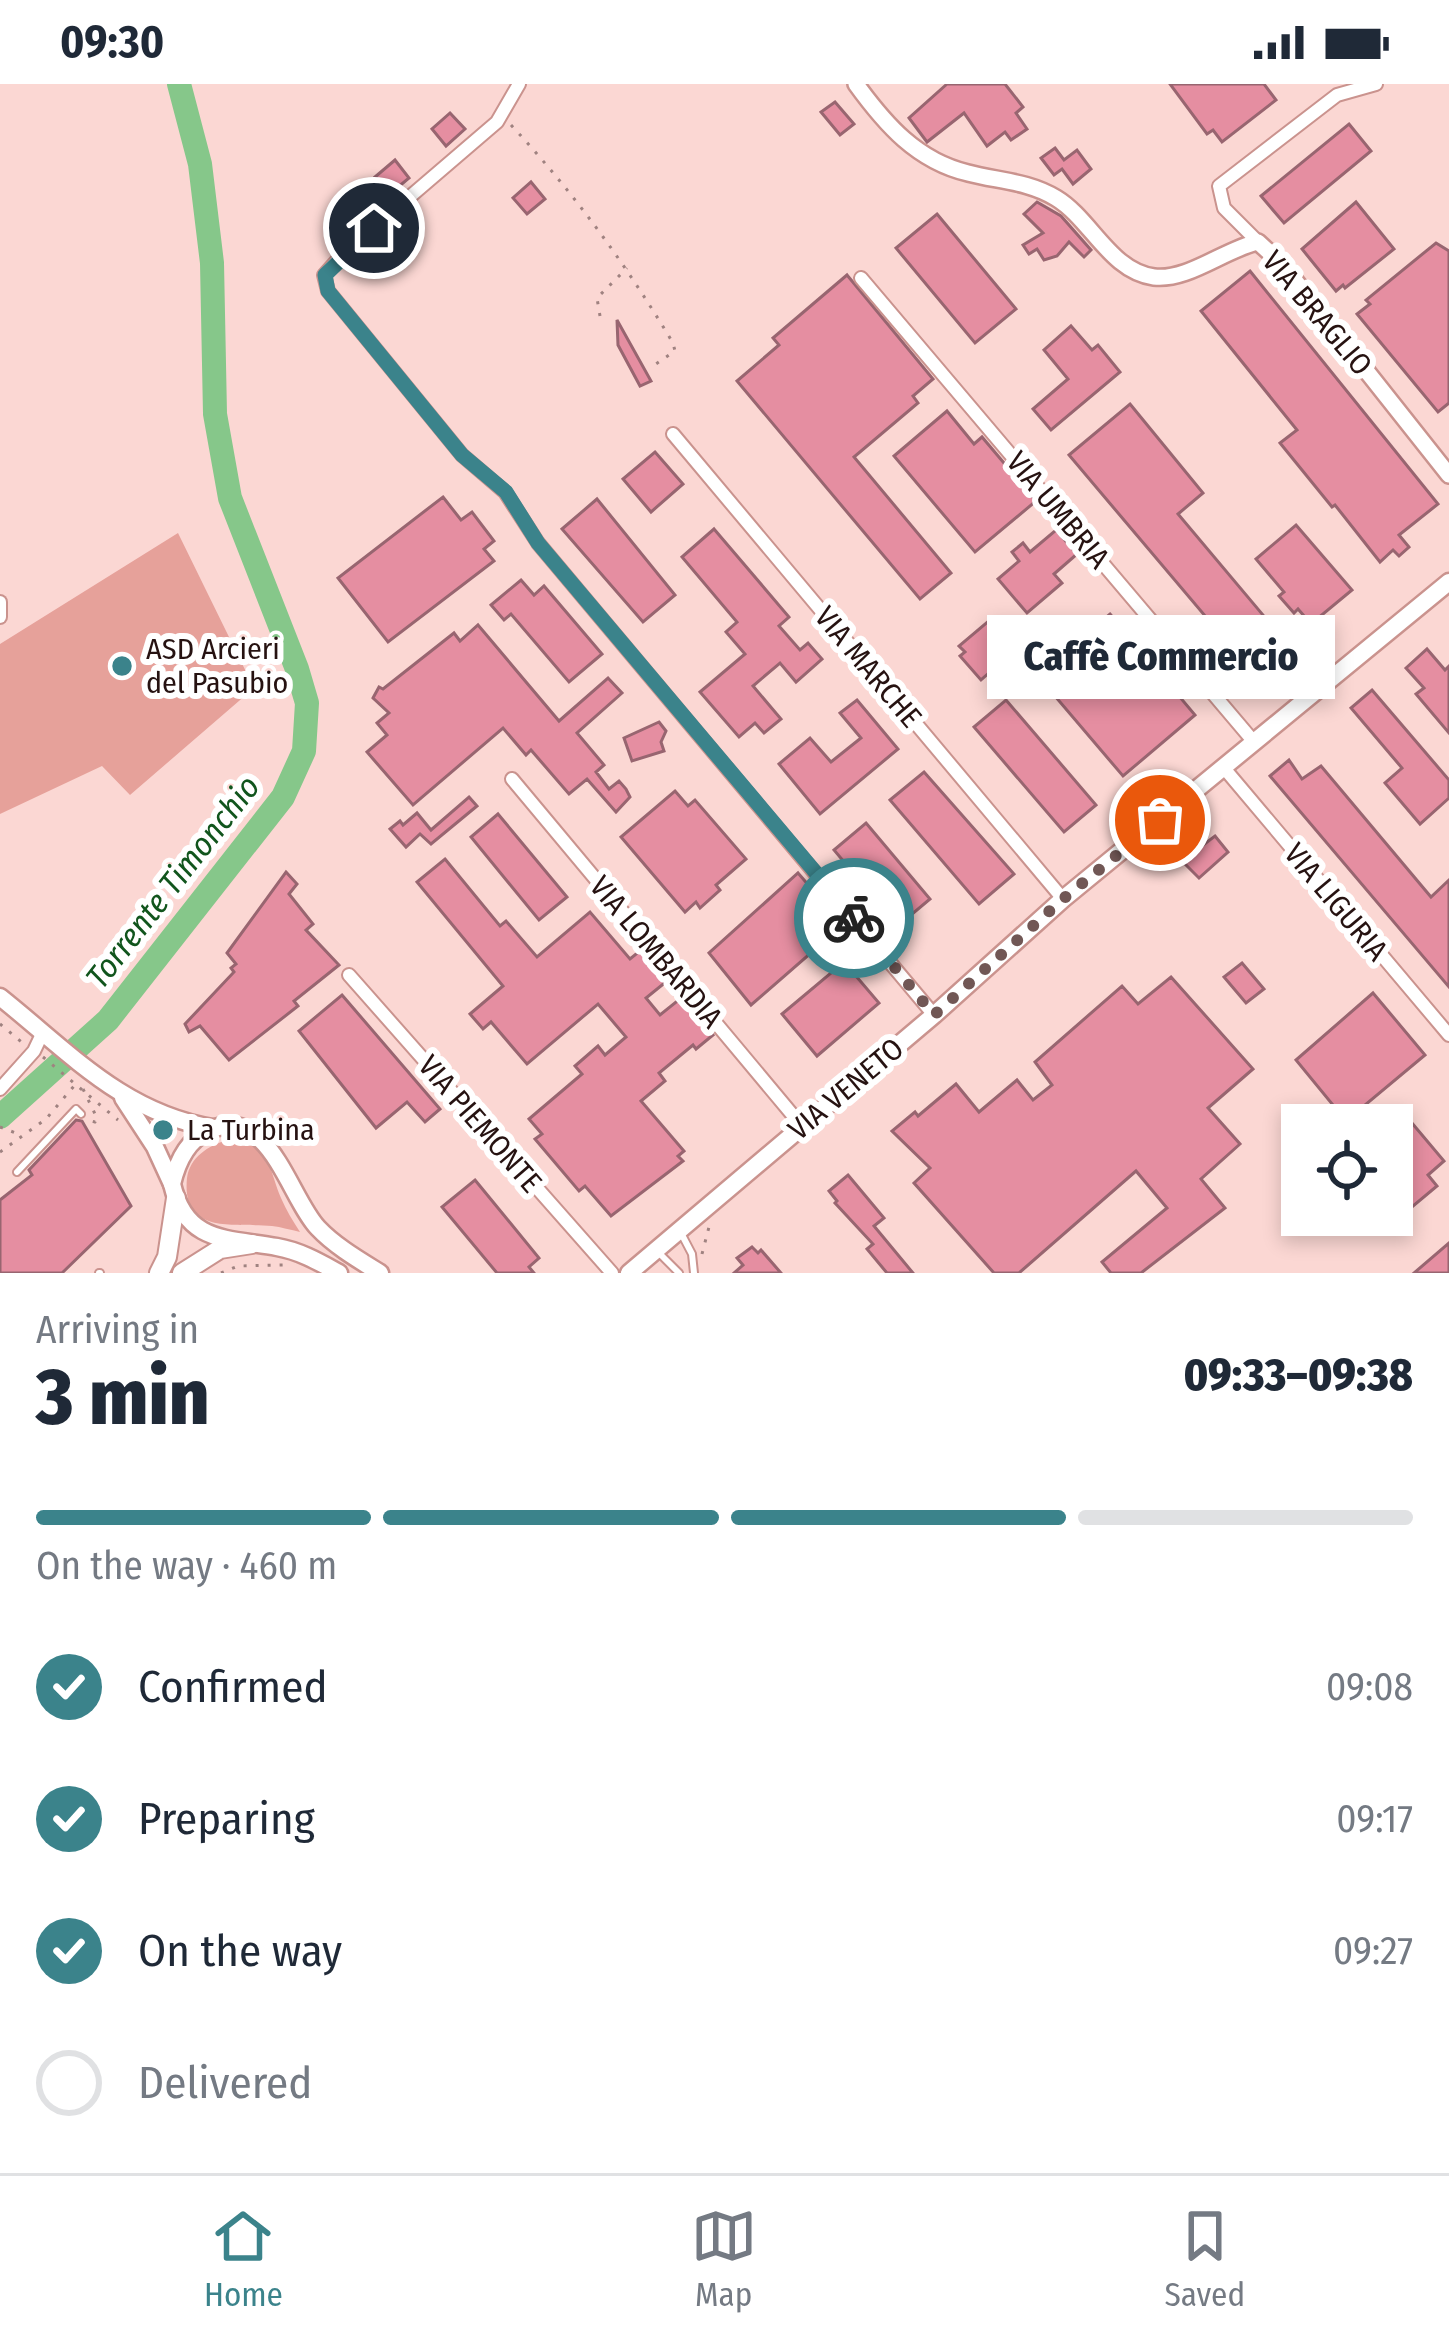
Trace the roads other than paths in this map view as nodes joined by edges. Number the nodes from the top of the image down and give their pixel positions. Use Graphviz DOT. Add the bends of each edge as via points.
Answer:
graph roads {
  1 [pos="519,84"];
  2 [pos="856,84"];
  3 [pos="1376,84"];
  4 [pos="1258,242"];
  5 [pos="861,278"];
  6 [pos="673,434"];
  7 [pos="1449,475"];
  8 [pos="1449,582"];
  9 [pos="0,602"];
  10 [pos="0,617"];
  11 [pos="1255,742"];
  12 [pos="1224,768"];
  13 [pos="512,779"];
  14 [pos="1063,899"];
  15 [pos="349,975"];
  16 [pos="0,997"];
  17 [pos="934,1015"];
  18 [pos="47,1035"];
  19 [pos="1449,1035"];
  20 [pos="0,1089"];
  21 [pos="123,1097"];
  22 [pos="81,1114"];
  23 [pos="801,1126"];
  24 [pos="214,1128"];
  25 [pos="16,1172"];
  26 [pos="174,1191"];
  27 [pos="681,1233"];
  28 [pos="252,1244"];
  29 [pos="658,1251"];
  30 [pos="693,1271"];
  31 [pos="159,1273"];
  32 [pos="182,1273"];
  33 [pos="339,1273"];
  34 [pos="380,1273"];
  35 [pos="612,1273"];
  36 [pos="629,1273"];
  37 [pos="679,1273"];
  1 -- 17 [label="street" via="502,115 325,275 328,291 462,455 506,492 538,543"];
  2 -- 4 [label="street, VIA BRAGLIO" via="915,148 954,169 1059,200 1136,272 1162,278"];
  3 -- 4 [label="street" via="1336,95 1219,186 1224,208"];
  4 -- 7 [label="street, VIA BRAGLIO"];
  5 -- 11 [label="street, VIA UMBRIA"];
  6 -- 14 [label="street, VIA MARCHE"];
  8 -- 11 [label="main road, VIA VENETO"];
  9 -- 10 [label="street"];
  11 -- 12 [label="main road, VIA VENETO"];
  12 -- 14 [label="main road, VIA VENETO"];
  12 -- 19 [label="street, VIA LIGURIA"];
  13 -- 23 [label="street, VIA LOMBARDIA"];
  14 -- 17 [label="main road, VIA VENETO"];
  15 -- 35 [label="street, VIA PIEMONTE"];
  16 -- 18 [label="main road"];
  17 -- 23 [label="main road, VIA VENETO"];
  18 -- 20 [label="street" via="39,1055"];
  18 -- 21 [label="main road" via="81,1079"];
  21 -- 24 [label="main road"];
  21 -- 26 [label="main road"];
  22 -- 25 [label="lane" via="76,1109"];
  23 -- 27 [label="main road, VIA VENETO"];
  24 -- 26 [label="main road" via="188,1146"];
  24 -- 34 [label="main road" via="244,1131 265,1144 316,1227"];
  26 -- 28 [label="main road" via="198,1229"];
  26 -- 31 [label="highway"];
  27 -- 29 [label="main road, VIA VENETO"];
  27 -- 30 [label="lane"];
  28 -- 32 [label="highway" via="220,1250"];
  28 -- 33 [label="main road" via="295,1252"];
  29 -- 36 [label="main road, VIA VENETO"];
  29 -- 37 [label="lane"];
}
